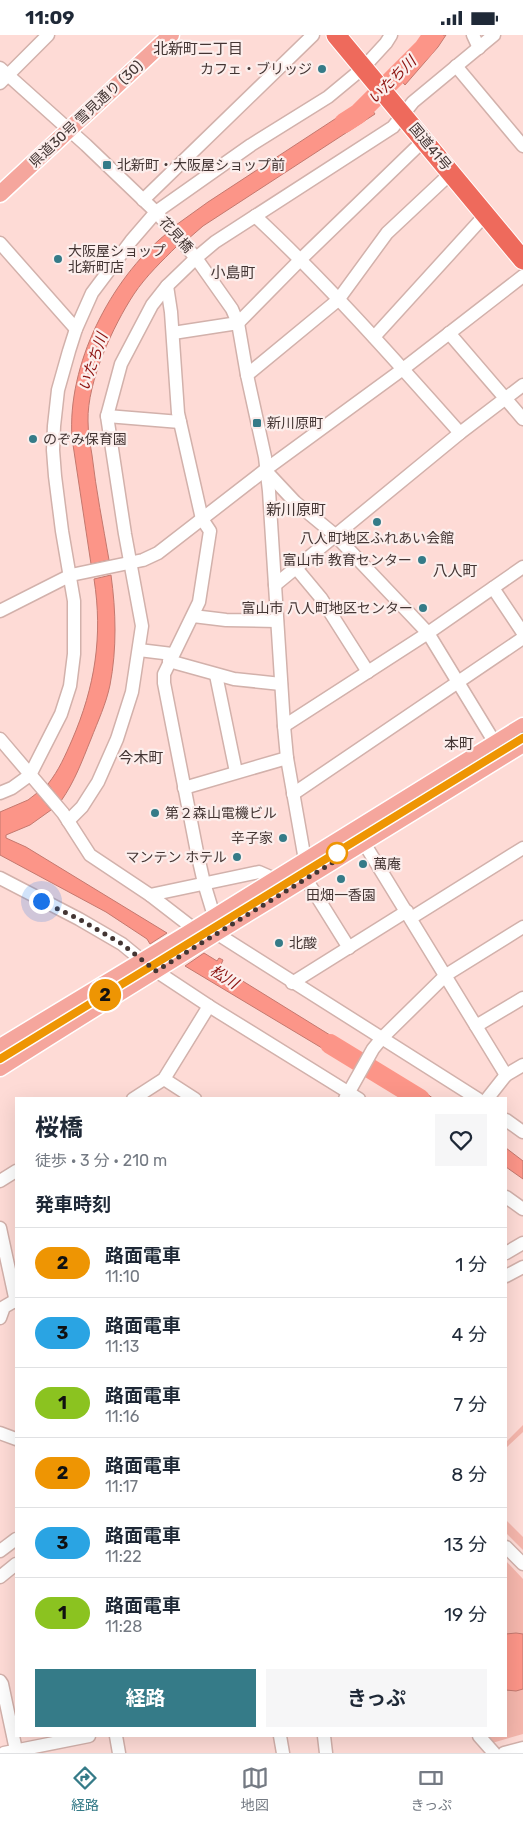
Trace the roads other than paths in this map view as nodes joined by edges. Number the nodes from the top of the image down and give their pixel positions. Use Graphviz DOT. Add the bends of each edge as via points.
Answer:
graph roads {
  1 [pos="48,35"];
  2 [pos="171,35"];
  3 [pos="313,35"];
  4 [pos="336,35"];
  5 [pos="391,35"];
  6 [pos="473,35"];
  7 [pos="494,35"];
  8 [pos="479,47"];
  9 [pos="456,65"];
  10 [pos="366,70"];
  11 [pos="3,75"];
  12 [pos="403,116"];
  13 [pos="69,130"];
  14 [pos="424,140"];
  15 [pos="523,146"];
  16 [pos="451,173"];
  17 [pos="0,194"];
  18 [pos="143,200"];
  19 [pos="156,212"];
  20 [pos="486,214"];
  21 [pos="255,216"];
  22 [pos="0,243"];
  23 [pos="196,258"];
  24 [pos="301,259"];
  25 [pos="523,259"];
  26 [pos="523,276"];
  27 [pos="167,286"];
  28 [pos="338,300"];
  29 [pos="238,323"];
  30 [pos="76,329"];
  31 [pos="173,333"];
  32 [pos="449,333"];
  33 [pos="374,337"];
  34 [pos="403,369"];
  35 [pos="247,375"];
  36 [pos="523,385"];
  37 [pos="506,398"];
  38 [pos="107,416"];
  39 [pos="523,419"];
  40 [pos="180,421"];
  41 [pos="460,433"];
  42 [pos="265,470"];
  43 [pos="202,519"];
  44 [pos="335,535"];
  45 [pos="127,563"];
  46 [pos="523,567"];
  47 [pos="296,568"];
  48 [pos="77,574"];
  49 [pos="275,585"];
  50 [pos="493,588"];
  51 [pos="0,611"];
  52 [pos="193,615"];
  53 [pos="277,621"];
  54 [pos="428,633"];
  55 [pos="523,633"];
  56 [pos="523,638"];
  57 [pos="139,650"];
  58 [pos="171,658"];
  59 [pos="368,672"];
  60 [pos="216,675"];
  61 [pos="458,683"];
  62 [pos="281,684"];
  63 [pos="284,726"];
  64 [pos="523,726"];
  65 [pos="0,739"];
  66 [pos="495,743"];
  67 [pos="523,744"];
  68 [pos="287,758"];
  69 [pos="236,772"];
  70 [pos="30,775"];
  71 [pos="184,788"];
  72 [pos="0,793"];
  73 [pos="293,794"];
  74 [pos="65,817"];
  75 [pos="364,843"];
  76 [pos="523,848"];
  77 [pos="305,860"];
  78 [pos="0,879"];
  79 [pos="275,879"];
  80 [pos="306,879"];
  81 [pos="204,883"];
  82 [pos="150,895"];
  83 [pos="409,915"];
  84 [pos="214,917"];
  85 [pos="523,927"];
  86 [pos="216,933"];
  87 [pos="190,937"];
  88 [pos="349,947"];
  89 [pos="142,961"];
  90 [pos="156,971"];
  91 [pos="446,975"];
  92 [pos="292,983"];
  93 [pos="523,997"];
  94 [pos="209,1006"];
  95 [pos="476,1026"];
  96 [pos="382,1038"];
  97 [pos="0,1047"];
  98 [pos="523,1065"];
  99 [pos="0,1068"];
  100 [pos="506,1075"];
  101 [pos="164,1079"];
  102 [pos="352,1093"];
  103 [pos="136,1097"];
  104 [pos="192,1097"];
  105 [pos="475,1097"];
  106 [pos="489,1097"];
  107 [pos="507,1121"];
  108 [pos="523,1132"];
  109 [pos="15,1172"];
  110 [pos="0,1181"];
  111 [pos="507,1198"];
  112 [pos="523,1209"];
  113 [pos="0,1228"];
  114 [pos="523,1243"];
  115 [pos="507,1252"];
  116 [pos="523,1267"];
  117 [pos="507,1275"];
  118 [pos="15,1296"];
  119 [pos="15,1302"];
  120 [pos="0,1318"];
  121 [pos="0,1433"];
  122 [pos="15,1439"];
  123 [pos="15,1540"];
  124 [pos="507,1548"];
  125 [pos="0,1551"];
  126 [pos="523,1564"];
  127 [pos="15,1565"];
  128 [pos="0,1577"];
  129 [pos="0,1681"];
  130 [pos="84,1737"];
  131 [pos="116,1737"];
  132 [pos="280,1737"];
  133 [pos="324,1737"];
  134 [pos="480,1737"];
  135 [pos="523,1748"];
  136 [pos="10,1752"];
  137 [pos="119,1753"];
  138 [pos="283,1753"];
  139 [pos="326,1753"];
  140 [pos="494,1753"];
  141 [pos="504,1753"];
  1 -- 11 [label="street"];
  2 -- 13 [label="main road, 県道30号 雪見通り (30)"];
  3 -- 18 [label="street"];
  4 -- 10 [label="highway, 国道41号"];
  5 -- 10 [label="street"];
  6 -- 8 [label="street"];
  7 -- 8 [label="street"];
  8 -- 9 [label="street"];
  9 -- 12 [label="street"];
  9 -- 15 [label="street"];
  10 -- 12 [label="highway, 国道41号"];
  10 -- 19 [label="street"];
  11 -- 13 [label="street, 花見橋"];
  12 -- 14 [label="highway, 国道41号"];
  12 -- 21 [label="street" via="393,127"];
  13 -- 17 [label="main road, 県道30号 雪見通り (30)"];
  13 -- 18 [label="street, 花見橋"];
  14 -- 16 [label="highway, 国道41号"];
  14 -- 24 [label="street"];
  16 -- 20 [label="highway, 国道41号"];
  16 -- 28 [label="street" via="387,233"];
  18 -- 19 [label="street, 花見橋"];
  19 -- 23 [label="street, 花見橋"];
  19 -- 30 [label="street" via="92,293"];
  20 -- 25 [label="highway, 国道41号"];
  20 -- 33 [label="street"];
  21 -- 23 [label="street"];
  21 -- 24 [label="street"];
  22 -- 30 [label="street"];
  23 -- 27 [label="street"];
  23 -- 29 [label="street, 花見橋" via="232,309"];
  24 -- 28 [label="street"];
  24 -- 29 [label="street"];
  26 -- 32 [label="street"];
  27 -- 31 [label="street"];
  27 -- 38 [label="street" via="152,305 122,364"];
  28 -- 33 [label="street"];
  28 -- 35 [label="street"];
  29 -- 31 [label="street"];
  29 -- 35 [label="street, 花見橋"];
  30 -- 48 [label="street" via="58,390 53,450 62,531"];
  31 -- 40 [label="street"];
  32 -- 34 [label="street"];
  32 -- 37 [label="street"];
  33 -- 34 [label="street"];
  34 -- 41 [label="street"];
  34 -- 42 [label="street"];
  35 -- 42 [label="street, 花見橋"];
  36 -- 37 [label="street"];
  37 -- 39 [label="street"];
  37 -- 41 [label="street"];
  38 -- 40 [label="street"];
  38 -- 45 [label="street"];
  40 -- 43 [label="street"];
  41 -- 44 [label="street"];
  42 -- 43 [label="street"];
  42 -- 44 [label="street"];
  42 -- 49 [label="street, 花見橋"];
  43 -- 45 [label="street" via="158,553"];
  43 -- 52 [label="street" via="210,531 199,602"];
  44 -- 47 [label="street"];
  44 -- 54 [label="street"];
  45 -- 48 [label="street"];
  45 -- 57 [label="street" via="142,626"];
  46 -- 50 [label="street"];
  47 -- 49 [label="street"];
  47 -- 59 [label="street" via="321,598"];
  48 -- 51 [label="street"];
  48 -- 70 [label="street" via="70,686 62,714"];
  49 -- 53 [label="street, 花見橋"];
  50 -- 54 [label="street"];
  50 -- 55 [label="street"];
  52 -- 53 [label="street" via="226,620"];
  52 -- 58 [label="street"];
  53 -- 62 [label="street, 花見橋"];
  54 -- 59 [label="street"];
  54 -- 61 [label="street"];
  56 -- 61 [label="street"];
  57 -- 58 [label="street"];
  57 -- 74 [label="street" via="132,692 107,764 82,807"];
  58 -- 60 [label="street"];
  58 -- 71 [label="street" via="164,673 164,683"];
  59 -- 63 [label="street"];
  60 -- 62 [label="street"];
  60 -- 69 [label="street"];
  61 -- 66 [label="street"];
  61 -- 73 [label="street"];
  62 -- 63 [label="street, 花見橋"];
  63 -- 68 [label="street, 花見橋"];
  64 -- 66 [label="main road"];
  65 -- 70 [label="street"];
  66 -- 77 [label="main road"];
  67 -- 75 [label="main road"];
  68 -- 69 [label="street"];
  68 -- 73 [label="street, 花見橋"];
  69 -- 71 [label="street"];
  70 -- 72 [label="street"];
  70 -- 74 [label="street"];
  71 -- 81 [label="street"];
  73 -- 77 [label="street, 花見橋"];
  74 -- 82 [label="street" via="90,855"];
  75 -- 80 [label="main road"];
  75 -- 83 [label="street"];
  76 -- 83 [label="street"];
  77 -- 79 [label="main road"];
  78 -- 89 [label="street" via="88,924 122,944"];
  79 -- 81 [label="street" via="259,871"];
  79 -- 84 [label="main road"];
  80 -- 86 [label="main road"];
  80 -- 88 [label="street"];
  81 -- 82 [label="street"];
  81 -- 84 [label="street"];
  82 -- 87 [label="street"];
  83 -- 88 [label="street"];
  83 -- 91 [label="street"];
  84 -- 87 [label="main road"];
  85 -- 91 [label="street"];
  86 -- 87 [label="main road"];
  86 -- 92 [label="street"];
  87 -- 89 [label="main road"];
  87 -- 90 [label="main road" via="172,960"];
  88 -- 92 [label="street"];
  89 -- 90 [label="street"];
  89 -- 97 [label="main road"];
  90 -- 94 [label="street"];
  90 -- 99 [label="main road"];
  91 -- 95 [label="street"];
  91 -- 96 [label="street"];
  92 -- 96 [label="street"];
  93 -- 95 [label="street"];
  94 -- 101 [label="street"];
  94 -- 102 [label="street"];
  95 -- 100 [label="street"];
  96 -- 102 [label="street" via="373,1049"];
  96 -- 105 [label="street"];
  98 -- 100 [label="street"];
  100 -- 106 [label="street"];
  101 -- 103 [label="street"];
  101 -- 104 [label="street"];
  107 -- 108 [label="street"];
  109 -- 110 [label="street"];
  111 -- 112 [label="street"];
  113 -- 118 [label="street"];
  114 -- 115 [label="street"];
  116 -- 117 [label="street"];
  119 -- 120 [label="street" via="4,1307"];
  121 -- 122 [label="street"];
  123 -- 125 [label="street"];
  124 -- 126 [label="street"];
  127 -- 128 [label="street"];
  129 -- 136 [label="street"];
  130 -- 136 [label="street"];
  131 -- 137 [label="street"];
  132 -- 138 [label="street"];
  133 -- 139 [label="street"];
  134 -- 140 [label="street"];
  135 -- 141 [label="street"];
}
